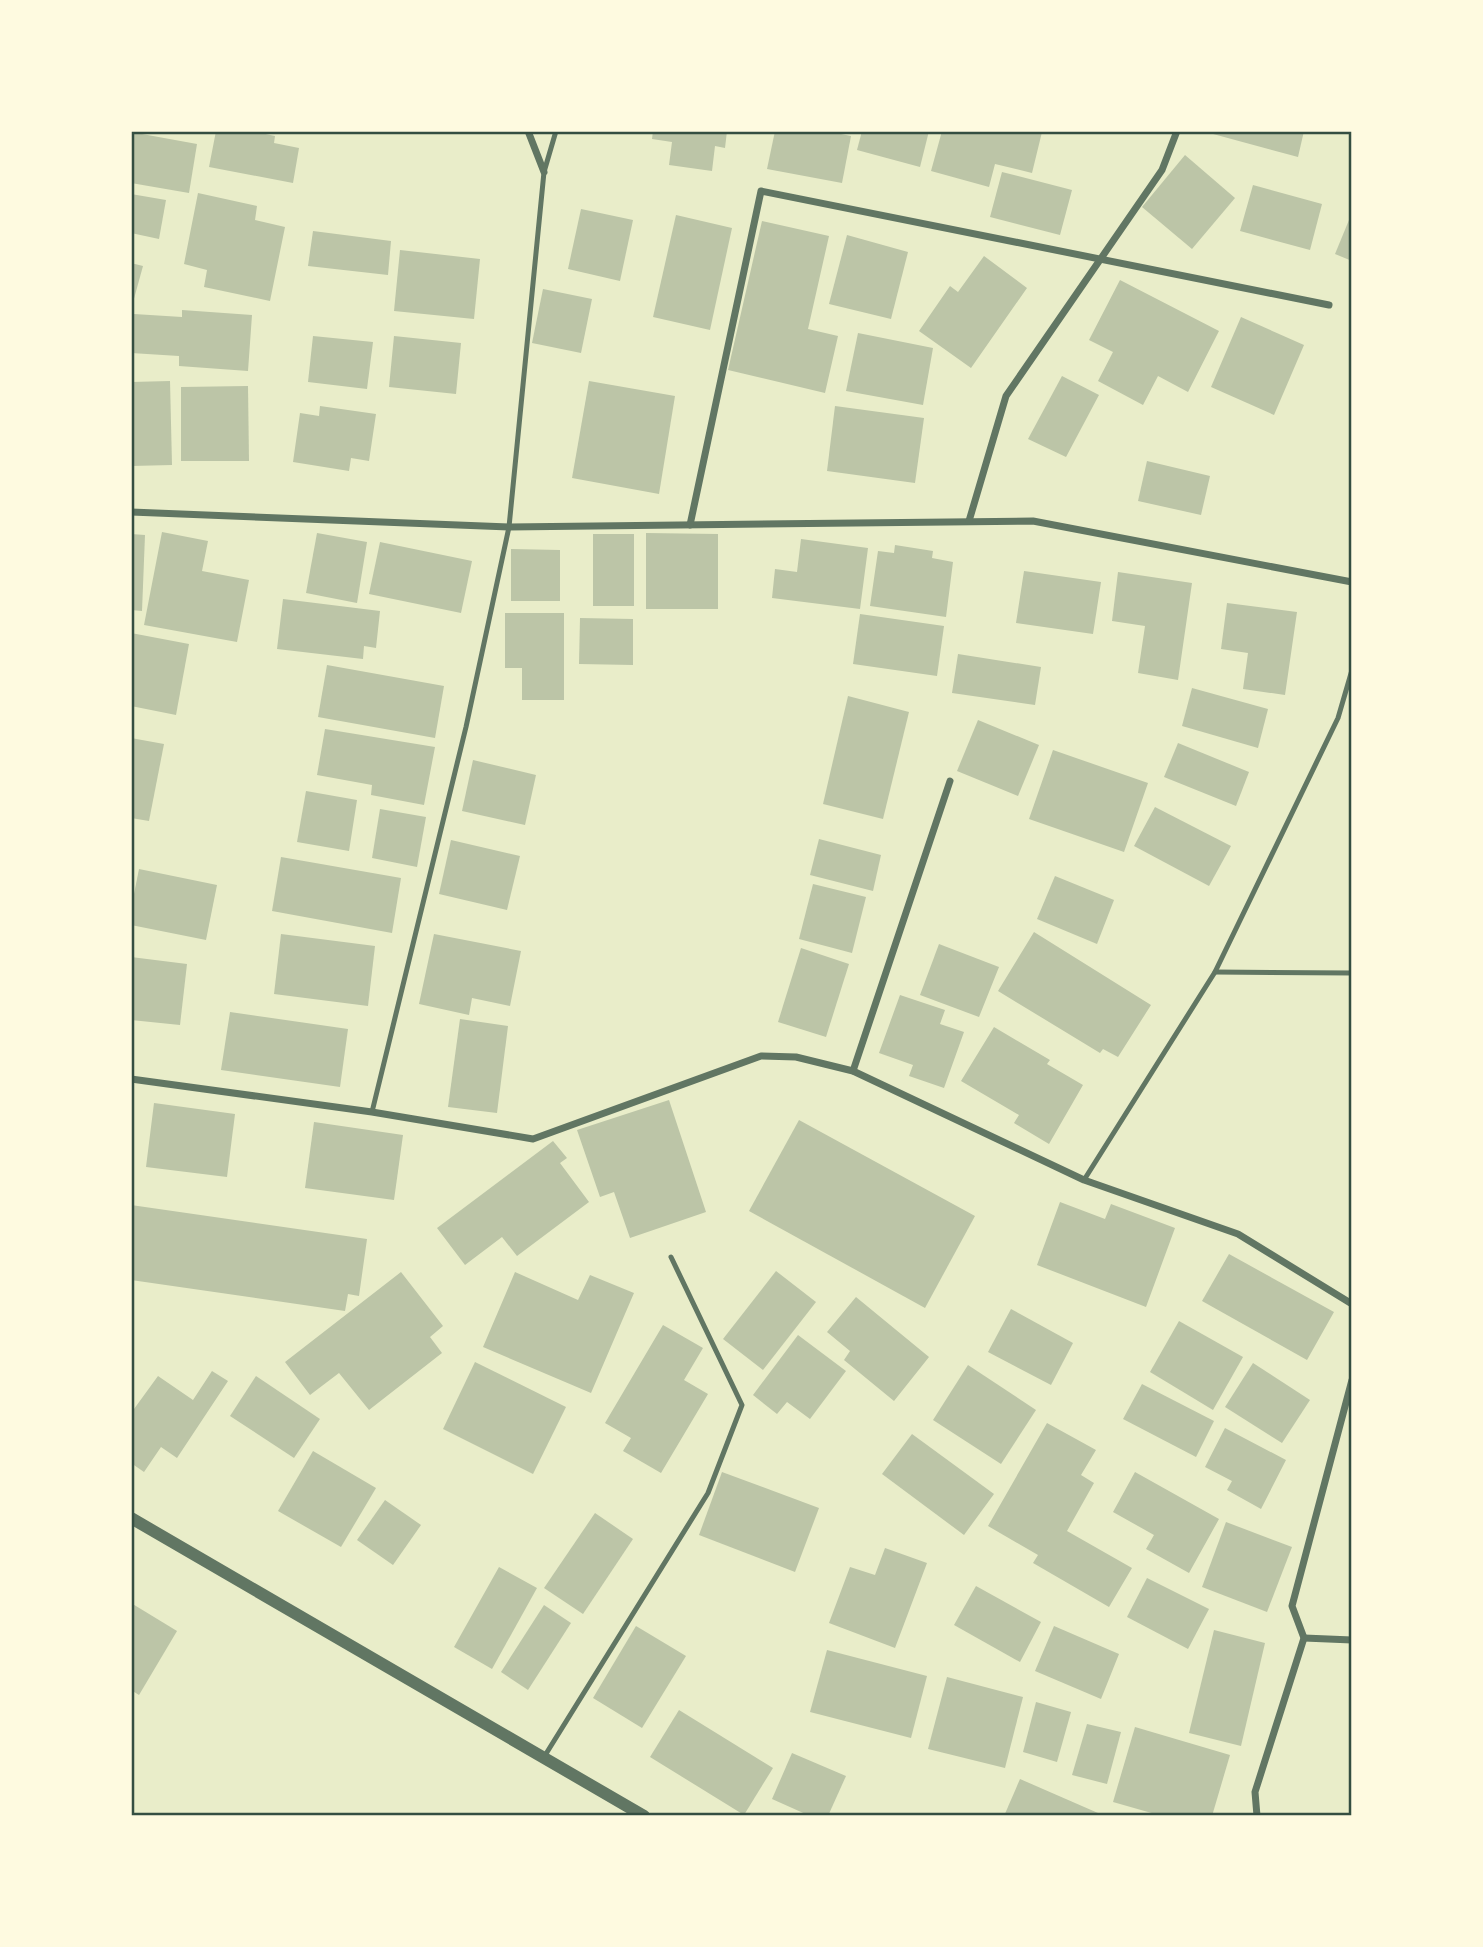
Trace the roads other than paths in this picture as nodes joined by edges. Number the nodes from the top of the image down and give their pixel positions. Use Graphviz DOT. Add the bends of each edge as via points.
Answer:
graph roads {
  1 [pos="528,131"];
  2 [pos="556,131"];
  3 [pos="1177,131"];
  4 [pos="544,172"];
  5 [pos="1101,259"];
  6 [pos="1329,305"];
  7 [pos="131,512"];
  8 [pos="969,521"];
  9 [pos="690,525"];
  10 [pos="509,527"];
  11 [pos="1352,582"];
  12 [pos="1352,670"];
  13 [pos="950,781"];
  14 [pos="1215,972"];
  15 [pos="1352,973"];
  16 [pos="853,1071"];
  17 [pos="131,1079"];
  18 [pos="372,1112"];
  19 [pos="1084,1180"];
  20 [pos="671,1257"];
  21 [pos="1352,1304"];
  22 [pos="1352,1380"];
  23 [pos="131,1518"];
  24 [pos="1304,1638"];
  25 [pos="1352,1640"];
  26 [pos="544,1757"];
  27 [pos="644,1816"];
  28 [pos="1257,1816"];
  1 -- 4 [label="street"];
  2 -- 4 [label="lane"];
  3 -- 5 [label="street" via="1162,170"];
  4 -- 10 [label="lane"];
  5 -- 6 [label="street"];
  5 -- 8 [label="street" via="1006,396"];
  5 -- 9 [label="street" via="761,191"];
  7 -- 10 [label="street"];
  8 -- 9 [label="street"];
  8 -- 11 [label="street" via="1032,521"];
  9 -- 10 [label="street"];
  10 -- 18 [label="lane" via="466,727"];
  12 -- 14 [label="lane" via="1338,718"];
  13 -- 16 [label="street"];
  14 -- 15 [label="lane"];
  14 -- 19 [label="lane"];
  16 -- 18 [label="street" via="796,1056 761,1056 533,1139"];
  16 -- 19 [label="street"];
  17 -- 18 [label="street"];
  19 -- 21 [label="street" via="1237,1234"];
  20 -- 26 [label="lane" via="742,1405 708,1493"];
  22 -- 24 [label="street" via="1293,1606"];
  23 -- 26 [label="street"];
  24 -- 25 [label="street"];
  24 -- 28 [label="street" via="1255,1792"];
  26 -- 27 [label="street"];
}
